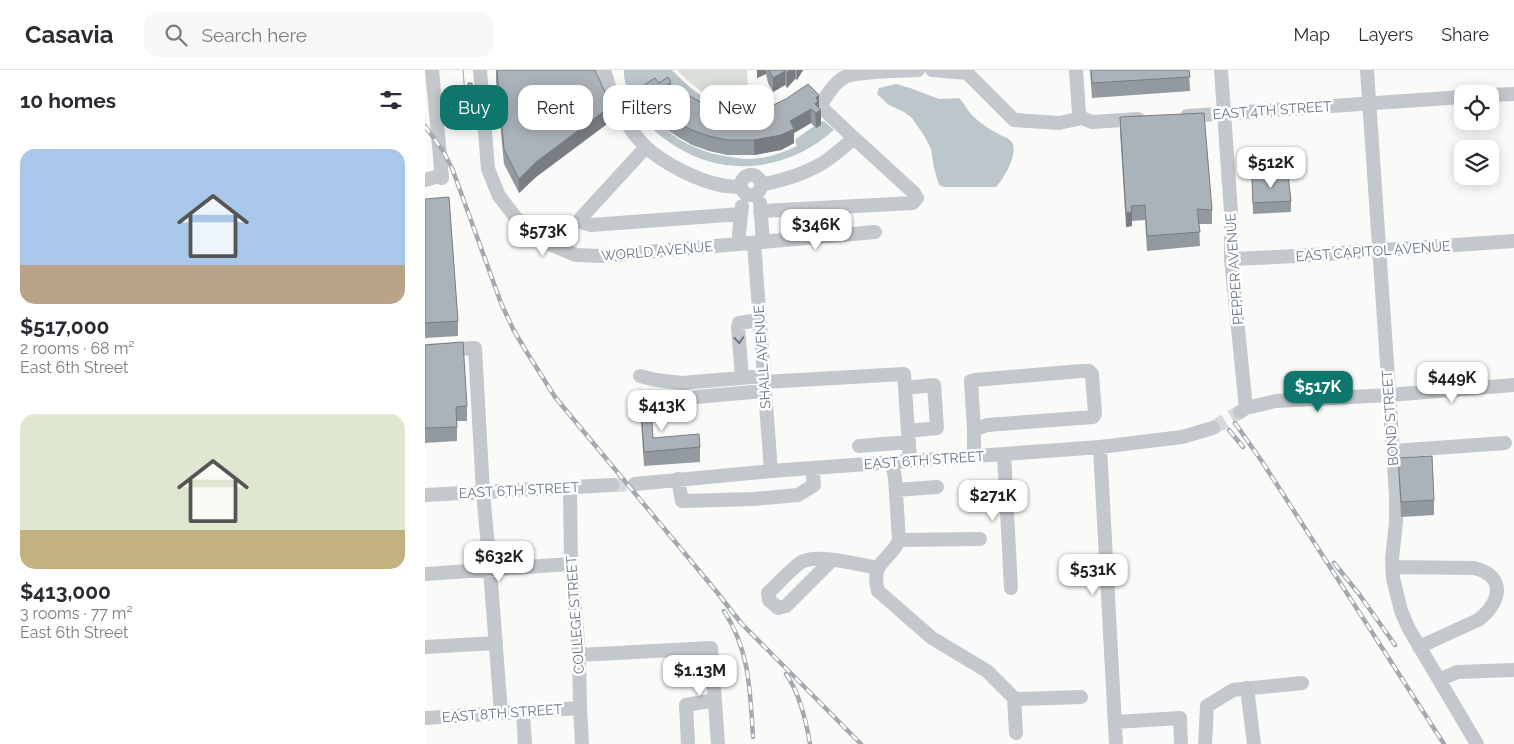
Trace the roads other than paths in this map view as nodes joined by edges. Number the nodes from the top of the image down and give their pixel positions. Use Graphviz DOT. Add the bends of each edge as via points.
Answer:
graph roads {
  1 [pos="433,70"];
  2 [pos="480,70"];
  3 [pos="604,70"];
  4 [pos="918,70"];
  5 [pos="933,70"];
  6 [pos="1076,70"];
  7 [pos="1221,70"];
  8 [pos="1367,70"];
  9 [pos="1514,94"];
  10 [pos="1499,95"];
  11 [pos="1454,98"];
  12 [pos="1369,103"];
  13 [pos="1223,113"];
  14 [pos="1177,116"];
  15 [pos="1082,118"];
  16 [pos="1149,118"];
  17 [pos="854,138"];
  18 [pos="646,147"];
  19 [pos="425,180"];
  20 [pos="760,188"];
  21 [pos="742,190"];
  22 [pos="761,211"];
  23 [pos="741,214"];
  24 [pos="875,232"];
  25 [pos="1514,241"];
  26 [pos="758,242"];
  27 [pos="739,244"];
  28 [pos="1379,250"];
  29 [pos="1231,259"];
  30 [pos="759,320"];
  31 [pos="425,351"];
  32 [pos="639,376"];
  33 [pos="741,378"];
  34 [pos="764,383"];
  35 [pos="1514,385"];
  36 [pos="905,388"];
  37 [pos="1389,395"];
  38 [pos="696,397"];
  39 [pos="1213,428"];
  40 [pos="974,430"];
  41 [pos="909,436"];
  42 [pos="1505,443"];
  43 [pos="859,446"];
  44 [pos="1100,447"];
  45 [pos="1393,451"];
  46 [pos="1004,454"];
  47 [pos="975,456"];
  48 [pos="910,460"];
  49 [pos="892,462"];
  50 [pos="811,468"];
  51 [pos="771,471"];
  52 [pos="678,479"];
  53 [pos="635,484"];
  54 [pos="612,485"];
  55 [pos="937,486"];
  56 [pos="570,487"];
  57 [pos="896,490"];
  58 [pos="483,492"];
  59 [pos="425,495"];
  60 [pos="980,539"];
  61 [pos="899,540"];
  62 [pos="832,560"];
  63 [pos="571,564"];
  64 [pos="1393,567"];
  65 [pos="878,568"];
  66 [pos="490,569"];
  67 [pos="425,574"];
  68 [pos="1011,588"];
  69 [pos="496,643"];
  70 [pos="425,647"];
  71 [pos="1419,647"];
  72 [pos="579,655"];
  73 [pos="1514,670"];
  74 [pos="1439,680"];
  75 [pos="1302,683"];
  76 [pos="1247,688"];
  77 [pos="1081,697"];
  78 [pos="1014,698"];
  79 [pos="715,700"];
  80 [pos="580,708"];
  81 [pos="523,712"];
  82 [pos="501,713"];
  83 [pos="425,718"];
  84 [pos="1115,722"];
  85 [pos="1016,733"];
  86 [pos="525,744"];
  87 [pos="582,744"];
  88 [pos="688,744"];
  89 [pos="718,744"];
  90 [pos="1116,744"];
  91 [pos="1181,744"];
  92 [pos="1205,744"];
  93 [pos="1254,744"];
  94 [pos="1477,744"];
  1 -- 19 [label="street" via="442,176"];
  2 -- 27 [label="street, WORLD AVENUE" via="488,170 499,196 520,223 544,242 576,255 600,256"];
  3 -- 18 [label="street" via="615,102"];
  4 -- 17 [label="street" via="854,74 843,78 816,102"];
  5 -- 15 [label="street" via="967,73 1014,120 1059,123"];
  6 -- 15 [label="street"];
  7 -- 13 [label="street, PEPPER AVENUE"];
  8 -- 12 [label="street, BOND STREET"];
  9 -- 10 [label="street"];
  11 -- 12 [label="street, EAST 4TH STREET"];
  12 -- 13 [label="street, EAST 4TH STREET"];
  12 -- 28 [label="street, BOND STREET"];
  13 -- 14 [label="street, EAST 4TH STREET"];
  13 -- 29 [label="street, PEPPER AVENUE" via="1231,212"];
  15 -- 16 [label="street" via="1092,122"];
  17 -- 20 [label="street" via="829,160"];
  17 -- 22 [label="street" via="914,193 917,198 913,203"];
  18 -- 21 [label="street" via="668,164 693,176"];
  18 -- 23 [label="street" via="580,219 581,222 591,225"];
  20 -- 21 [label="street" via="757,178 749,175 741,181"];
  20 -- 22 [label="street, SHALL AVENUE"];
  21 -- 23 [label="street"];
  22 -- 26 [label="street, SHALL AVENUE"];
  23 -- 27 [label="street"];
  24 -- 26 [label="street, WORLD AVENUE"];
  25 -- 28 [label="street, EAST CAPITOL AVENUE"];
  26 -- 27 [label="street, WORLD AVENUE"];
  26 -- 30 [label="street, SHALL AVENUE"];
  28 -- 29 [label="street, EAST CAPITOL AVENUE"];
  28 -- 37 [label="street, BOND STREET"];
  29 -- 37 [label="street, PEPPER AVENUE" via="1243,410 1276,401"];
  30 -- 33 [label="street, one-way" via="739,323"];
  30 -- 34 [label="street, SHALL AVENUE"];
  31 -- 58 [label="street" via="475,348"];
  32 -- 33 [label="street" via="682,383"];
  33 -- 34 [label="street"];
  34 -- 36 [label="street" via="904,374"];
  34 -- 38 [label="street"];
  34 -- 51 [label="street, SHALL AVENUE"];
  35 -- 37 [label="street"];
  36 -- 41 [label="street"];
  36 -- 41 [label="street" via="934,385 937,428"];
  37 -- 45 [label="street, BOND STREET"];
  39 -- 44 [label="street, EAST 6TH STREET" via="1182,437"];
  40 -- 40 [label="street" via="987,425 1093,417 1092,374 1081,371 971,381"];
  40 -- 47 [label="street"];
  41 -- 43 [label="street"];
  41 -- 48 [label="street"];
  42 -- 45 [label="street"];
  44 -- 46 [label="street, EAST 6TH STREET"];
  44 -- 84 [label="street"];
  45 -- 64 [label="street, BOND STREET" via="1396,522"];
  46 -- 47 [label="street, EAST 6TH STREET"];
  46 -- 68 [label="street"];
  47 -- 48 [label="street, EAST 6TH STREET"];
  48 -- 49 [label="street, EAST 6TH STREET"];
  49 -- 50 [label="street, EAST 6TH STREET"];
  49 -- 57 [label="street"];
  50 -- 51 [label="street, EAST 6TH STREET"];
  50 -- 52 [label="street" via="814,485 798,495 754,499 682,502"];
  51 -- 52 [label="street, EAST 6TH STREET"];
  52 -- 53 [label="street, EAST 6TH STREET"];
  54 -- 56 [label="street, EAST 6TH STREET"];
  55 -- 57 [label="street"];
  56 -- 58 [label="street, EAST 6TH STREET"];
  56 -- 63 [label="street, COLLEGE STREET"];
  57 -- 61 [label="street"];
  58 -- 59 [label="street, EAST 6TH STREET"];
  58 -- 66 [label="street"];
  60 -- 61 [label="street"];
  61 -- 65 [label="street"];
  62 -- 65 [label="street"];
  63 -- 66 [label="street"];
  63 -- 72 [label="street, COLLEGE STREET"];
  64 -- 71 [label="street, BOND STREET" via="1401,611"];
  64 -- 71 [label="street" via="1474,568 1493,577 1496,585 1497,594 1487,614"];
  65 -- 78 [label="street" via="879,591 931,638 987,671"];
  66 -- 67 [label="street"];
  66 -- 69 [label="street"];
  69 -- 70 [label="street"];
  69 -- 82 [label="street"];
  71 -- 74 [label="street, BOND STREET"];
  72 -- 79 [label="street" via="711,648"];
  72 -- 80 [label="street, COLLEGE STREET"];
  73 -- 74 [label="street" via="1457,672"];
  74 -- 94 [label="street, BOND STREET"];
  75 -- 76 [label="street"];
  76 -- 92 [label="street" via="1233,690 1207,706"];
  76 -- 93 [label="street"];
  77 -- 78 [label="street"];
  78 -- 85 [label="street"];
  79 -- 88 [label="street" via="686,705"];
  79 -- 89 [label="street"];
  80 -- 81 [label="street, EAST 8TH STREET"];
  80 -- 87 [label="street, COLLEGE STREET"];
  81 -- 82 [label="street, EAST 8TH STREET"];
  81 -- 86 [label="street"];
  82 -- 83 [label="street, EAST 8TH STREET"];
  84 -- 90 [label="street"];
  84 -- 91 [label="street" via="1181,718"];
}
